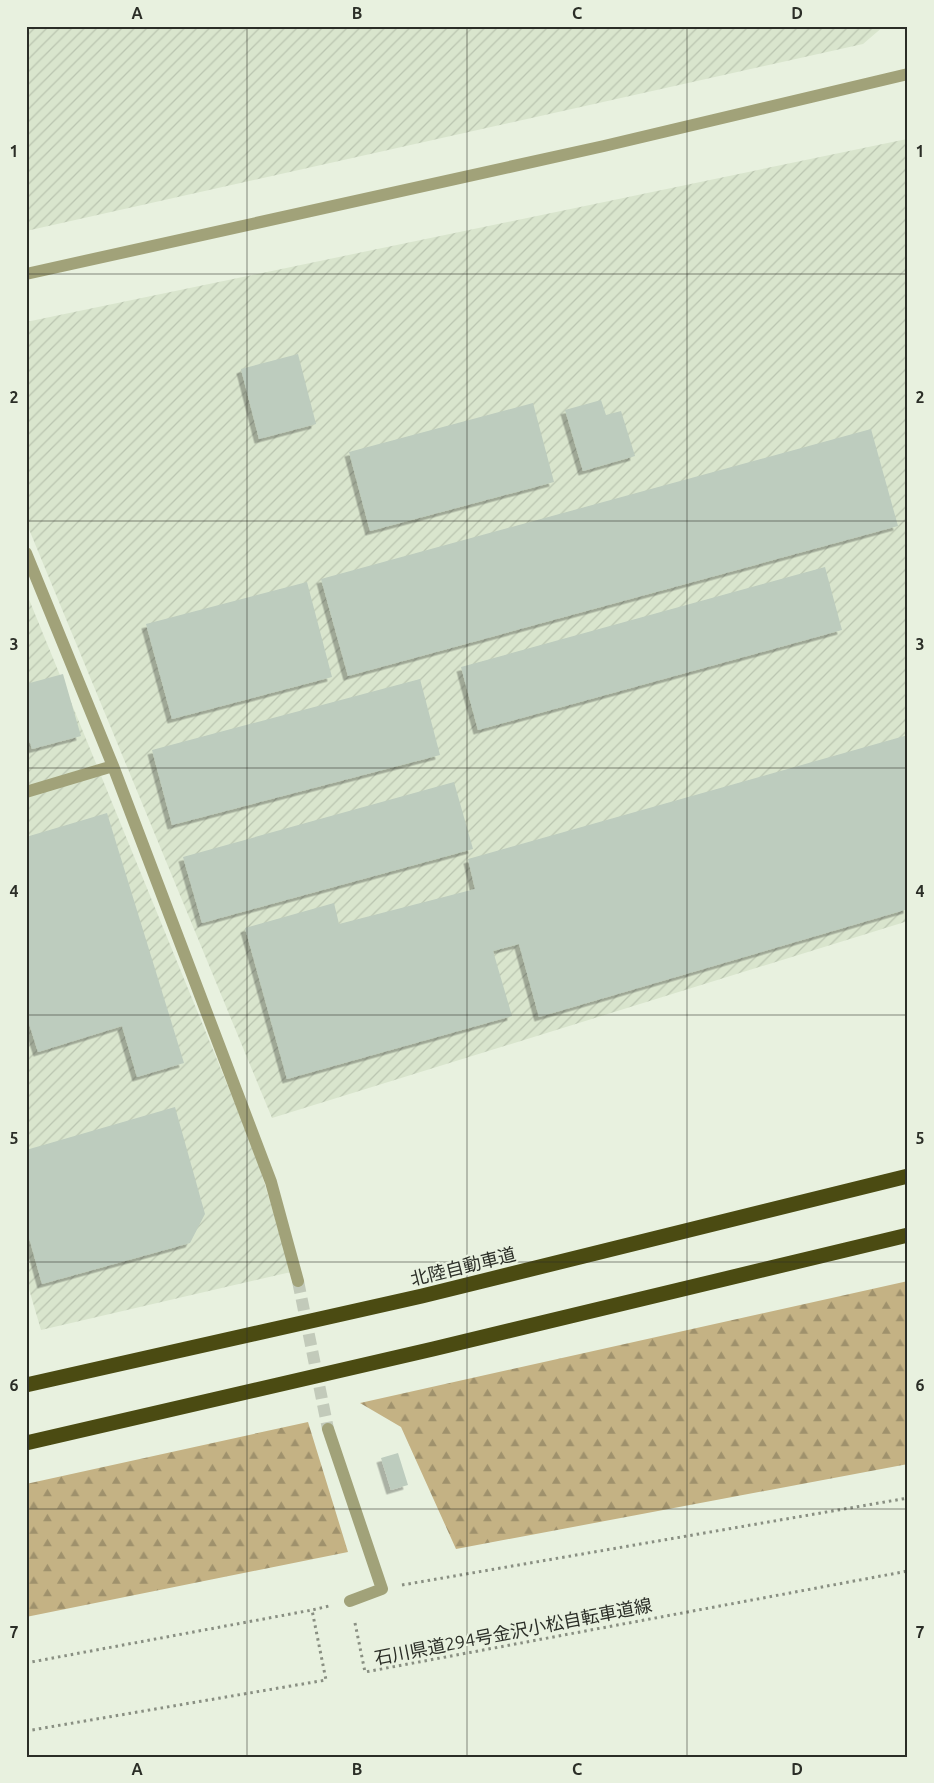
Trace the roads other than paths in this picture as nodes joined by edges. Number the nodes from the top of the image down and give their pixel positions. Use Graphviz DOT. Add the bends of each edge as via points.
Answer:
graph roads {
  1 [pos="908,74"];
  2 [pos="26,274"];
  3 [pos="26,553"];
  4 [pos="113,766"];
  5 [pos="26,792"];
  6 [pos="908,1176"];
  7 [pos="908,1235"];
  8 [pos="298,1281"];
  9 [pos="26,1385"];
  10 [pos="328,1429"];
  11 [pos="26,1443"];
  12 [pos="350,1601"];
  1 -- 2 [label="street" via="604,146"];
  3 -- 4 [label="street"];
  4 -- 5 [label="street"];
  4 -- 8 [label="street" via="271,1182"];
  6 -- 9 [label="highway, 北陸自動車道" via="422,1296"];
  7 -- 11 [label="highway"];
  10 -- 12 [label="street" via="382,1589"];
}
